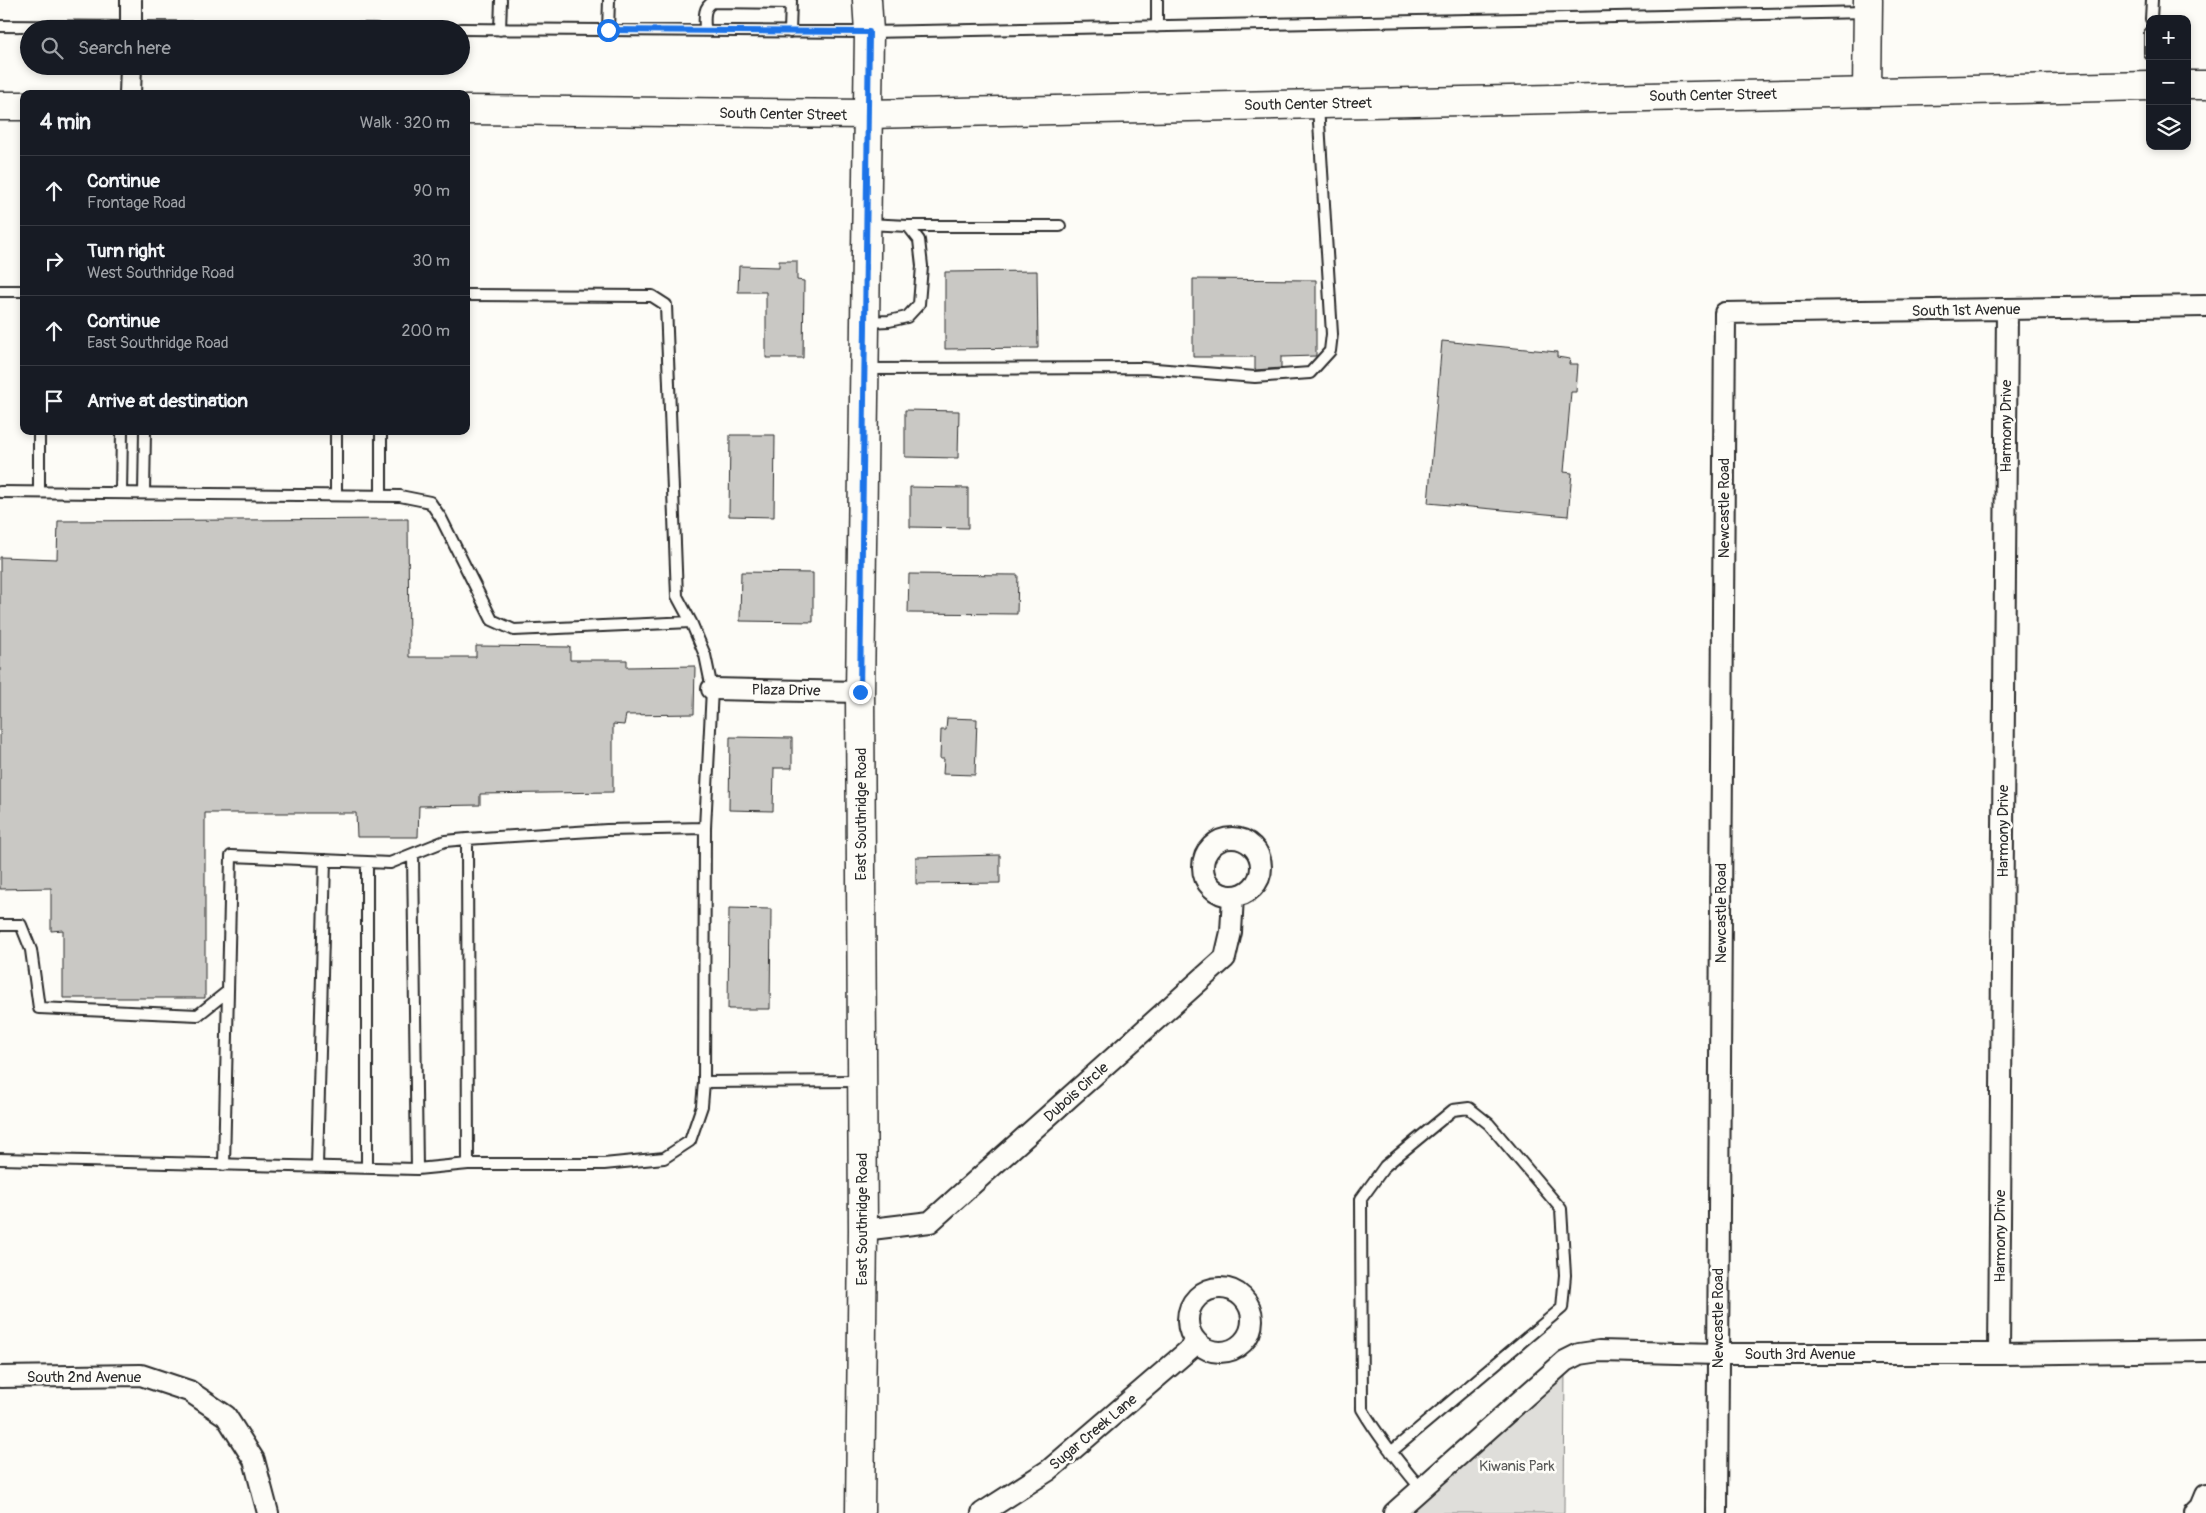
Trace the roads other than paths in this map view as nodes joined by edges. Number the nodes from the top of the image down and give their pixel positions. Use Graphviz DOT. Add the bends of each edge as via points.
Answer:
graph roads {
  1 [pos="131,0"];
  2 [pos="501,0"];
  3 [pos="609,0"];
  4 [pos="867,0"];
  5 [pos="1157,0"];
  6 [pos="2152,0"];
  7 [pos="705,2"];
  8 [pos="791,2"];
  9 [pos="1867,6"];
  10 [pos="2151,15"];
  11 [pos="131,20"];
  12 [pos="0,26"];
  13 [pos="20,26"];
  14 [pos="1157,27"];
  15 [pos="470,29"];
  16 [pos="500,30"];
  17 [pos="608,30"];
  18 [pos="705,31"];
  19 [pos="790,32"];
  20 [pos="869,32"];
  21 [pos="131,75"];
  22 [pos="2191,85"];
  23 [pos="2206,85"];
  24 [pos="2146,86"];
  25 [pos="130,90"];
  26 [pos="1867,92"];
  27 [pos="1318,104"];
  28 [pos="0,106"];
  29 [pos="20,106"];
  30 [pos="470,110"];
  31 [pos="868,114"];
  32 [pos="866,224"];
  33 [pos="908,226"];
  34 [pos="1060,226"];
  35 [pos="0,291"];
  36 [pos="20,291"];
  37 [pos="470,295"];
  38 [pos="2206,306"];
  39 [pos="2007,309"];
  40 [pos="1725,313"];
  41 [pos="865,322"];
  42 [pos="864,369"];
  43 [pos="39,435"];
  44 [pos="122,435"];
  45 [pos="144,435"];
  46 [pos="336,435"];
  47 [pos="381,435"];
  48 [pos="0,492"];
  49 [pos="39,492"];
  50 [pos="121,493"];
  51 [pos="144,493"];
  52 [pos="336,495"];
  53 [pos="381,496"];
  54 [pos="691,622"];
  55 [pos="712,689"];
  56 [pos="860,692"];
  57 [pos="705,828"];
  58 [pos="467,839"];
  59 [pos="413,854"];
  60 [pos="325,860"];
  61 [pos="367,862"];
  62 [pos="1233,896"];
  63 [pos="0,925"];
  64 [pos="228,991"];
  65 [pos="862,1081"];
  66 [pos="704,1082"];
  67 [pos="0,1159"];
  68 [pos="468,1164"];
  69 [pos="224,1166"];
  70 [pos="318,1166"];
  71 [pos="367,1168"];
  72 [pos="417,1169"];
  73 [pos="863,1230"];
  74 [pos="1197,1343"];
  75 [pos="2206,1351"];
  76 [pos="1718,1354"];
  77 [pos="1999,1354"];
  78 [pos="0,1377"];
  79 [pos="1391,1452"];
  80 [pos="1421,1489"];
  81 [pos="2206,1495"];
  82 [pos="268,1513"];
  83 [pos="860,1513"];
  84 [pos="982,1513"];
  85 [pos="1394,1513"];
  86 [pos="1716,1513"];
  87 [pos="2195,1513"];
  1 -- 11 [label="street"];
  2 -- 16 [label="lane"];
  3 -- 17 [label="lane"];
  4 -- 20 [label="main road, East Southridge Road"];
  5 -- 14 [label="lane"];
  6 -- 10 [label="lane"];
  7 -- 8 [label="lane"];
  7 -- 18 [label="lane"];
  8 -- 19 [label="lane"];
  9 -- 14 [label="lane"];
  9 -- 26 [label="main road"];
  12 -- 13 [label="lane"];
  14 -- 20 [label="lane"];
  15 -- 16 [label="lane"];
  16 -- 17 [label="lane"];
  17 -- 18 [label="lane"];
  18 -- 19 [label="lane"];
  19 -- 20 [label="lane"];
  20 -- 31 [label="main road, East Southridge Road"];
  21 -- 25 [label="street"];
  22 -- 23 [label="main road"];
  24 -- 26 [label="main road, South Center Street"];
  26 -- 27 [label="main road, South Center Street"];
  27 -- 31 [label="main road, South Center Street"];
  27 -- 42 [label="lane" via="1332,334 1330,351 1310,373 1254,377 1143,368"];
  28 -- 29 [label="main road"];
  30 -- 31 [label="main road, South Center Street"];
  31 -- 32 [label="main road, East Southridge Road"];
  32 -- 33 [label="lane"];
  32 -- 41 [label="main road, East Southridge Road"];
  33 -- 34 [label="lane"];
  33 -- 41 [label="lane" via="920,240 920,304 907,317"];
  35 -- 36 [label="lane"];
  37 -- 54 [label="lane" via="652,296 666,305 677,596"];
  38 -- 39 [label="street, South 1st Avenue"];
  39 -- 40 [label="street, South 1st Avenue"];
  39 -- 77 [label="street, Harmony Drive"];
  40 -- 76 [label="street, Newcastle Road"];
  41 -- 42 [label="main road, East Southridge Road"];
  42 -- 56 [label="main road, East Southridge Road"];
  43 -- 49 [label="lane"];
  44 -- 50 [label="lane"];
  45 -- 51 [label="lane"];
  46 -- 52 [label="lane"];
  47 -- 53 [label="lane"];
  48 -- 49 [label="lane"];
  49 -- 50 [label="lane"];
  50 -- 51 [label="lane"];
  51 -- 52 [label="lane"];
  52 -- 53 [label="lane"];
  53 -- 54 [label="lane" via="430,502 492,620 514,630"];
  54 -- 55 [label="lane" via="705,655"];
  55 -- 56 [label="street, Plaza Drive"];
  55 -- 57 [label="lane"];
  56 -- 65 [label="main road, East Southridge Road"];
  57 -- 58 [label="lane" via="607,830"];
  57 -- 66 [label="lane"];
  58 -- 59 [label="lane" via="445,841"];
  58 -- 68 [label="lane"];
  59 -- 61 [label="lane" via="390,863"];
  59 -- 72 [label="lane"];
  60 -- 61 [label="lane"];
  60 -- 64 [label="lane" via="231,856"];
  60 -- 70 [label="lane"];
  61 -- 71 [label="lane"];
  62 -- 73 [label="street, Dubois Circle" via="1231,932 1225,958 930,1222"];
  63 -- 64 [label="lane" via="21,925 31,950 39,1008 198,1015"];
  64 -- 69 [label="lane"];
  65 -- 66 [label="lane"];
  65 -- 73 [label="main road, East Southridge Road"];
  66 -- 68 [label="lane" via="702,1106 690,1141 664,1158 604,1164"];
  67 -- 69 [label="lane"];
  68 -- 72 [label="lane"];
  69 -- 70 [label="lane"];
  70 -- 71 [label="lane"];
  71 -- 72 [label="lane"];
  73 -- 83 [label="main road, East Southridge Road"];
  74 -- 84 [label="street, Sugar Creek Lane" via="1048,1470"];
  75 -- 77 [label="street, South 3rd Avenue"];
  76 -- 77 [label="street, South 3rd Avenue"];
  76 -- 80 [label="street, South 3rd Avenue" via="1599,1351 1579,1354 1565,1361"];
  76 -- 86 [label="street, Newcastle Road"];
  78 -- 82 [label="street, South 2nd Avenue" via="141,1375 189,1390 226,1416 254,1460"];
  79 -- 79 [label="lane" via="1362,1409 1361,1199 1384,1166 1452,1110 1469,1108 1489,1124 1562,1209 1565,1275 1562,1308"];
  79 -- 80 [label="lane"];
  80 -- 85 [label="street, South 3rd Avenue"];
  81 -- 87 [label="street"];
}
